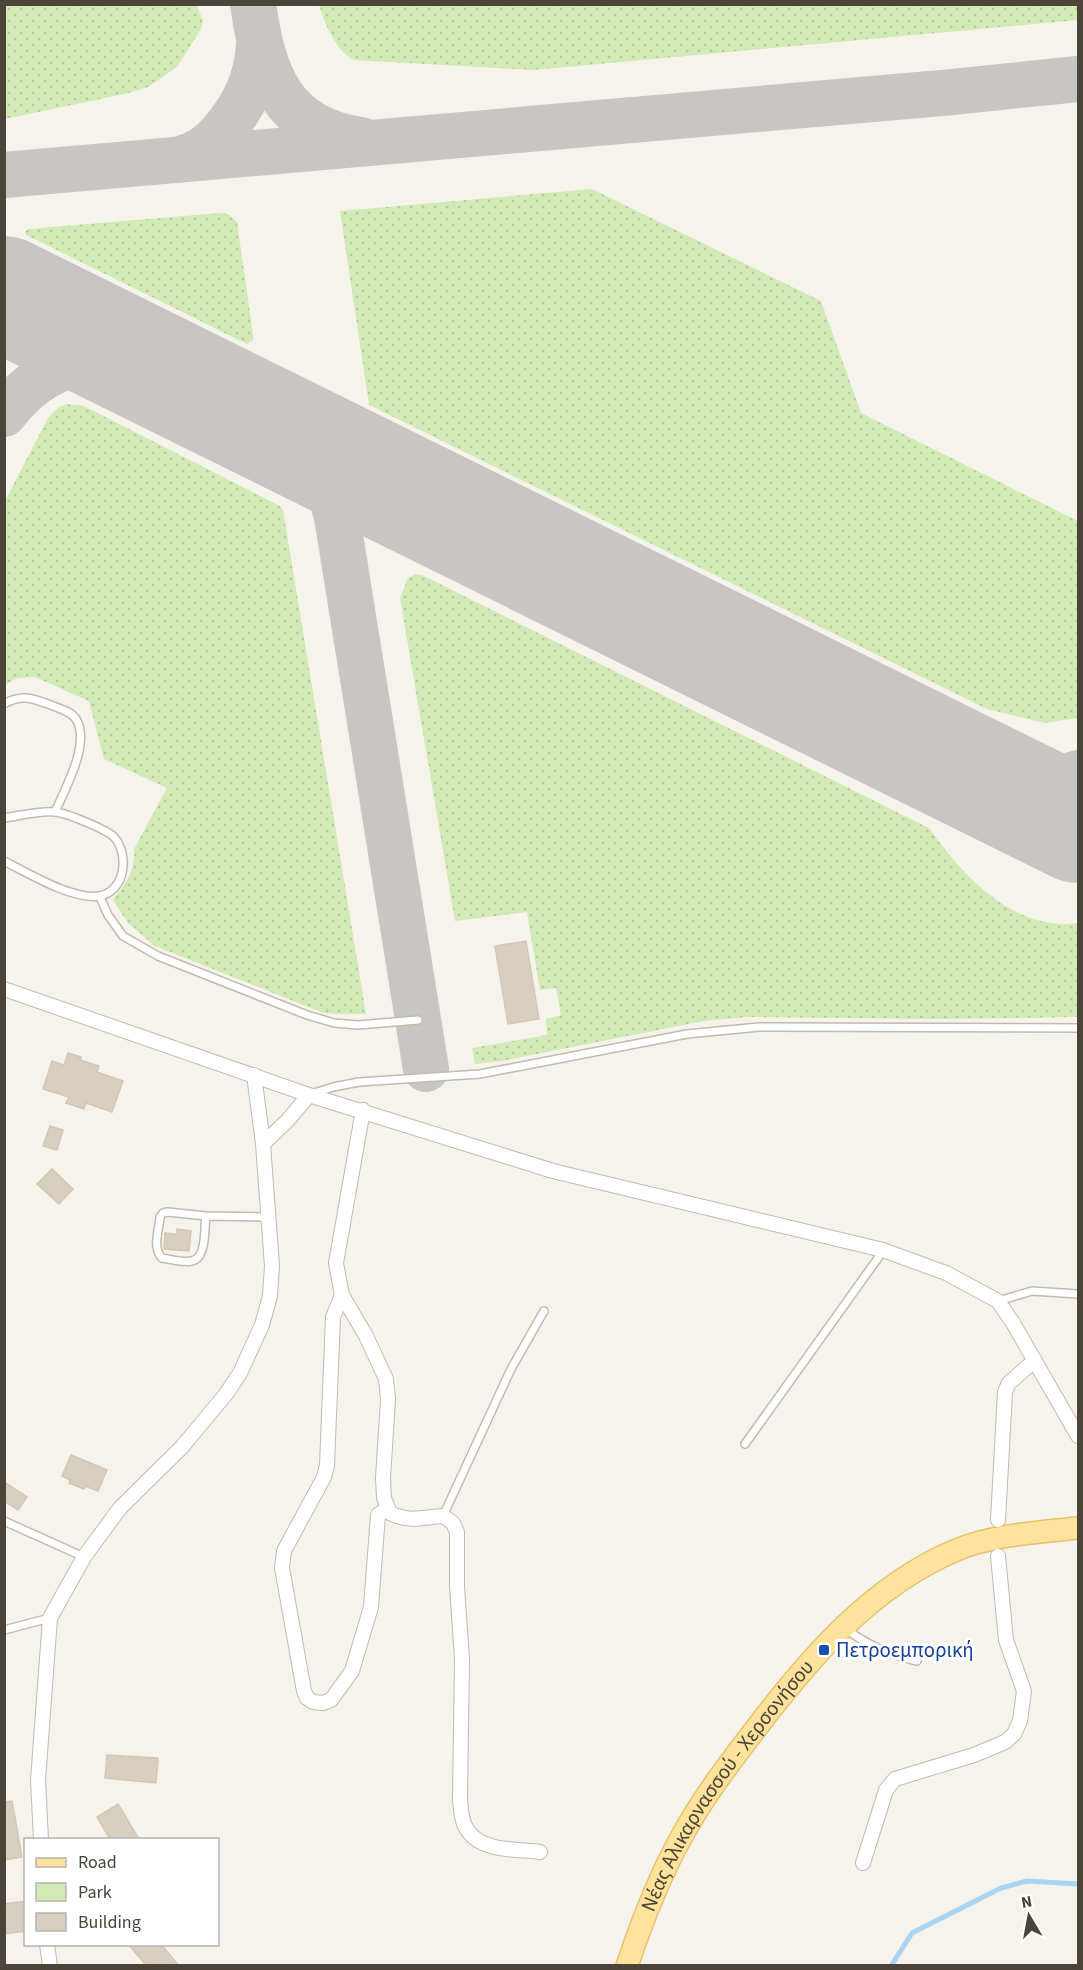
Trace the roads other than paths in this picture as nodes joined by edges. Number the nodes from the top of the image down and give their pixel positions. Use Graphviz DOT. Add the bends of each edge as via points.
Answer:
graph roads {
  1 [pos="4,704"];
  2 [pos="55,812"];
  3 [pos="4,818"];
  4 [pos="4,861"];
  5 [pos="100,897"];
  6 [pos="4,989"];
  7 [pos="418,1020"];
  8 [pos="1078,1028"];
  9 [pos="254,1075"];
  10 [pos="309,1095"];
  11 [pos="363,1110"];
  12 [pos="263,1144"];
  13 [pos="206,1216"];
  14 [pos="268,1217"];
  15 [pos="883,1250"];
  16 [pos="1078,1294"];
  17 [pos="342,1295"];
  18 [pos="998,1301"];
  19 [pos="544,1311"];
  20 [pos="1034,1360"];
  21 [pos="1078,1436"];
  22 [pos="745,1444"];
  23 [pos="388,1508"];
  24 [pos="443,1516"];
  25 [pos="998,1520"];
  26 [pos="4,1521"];
  27 [pos="1078,1528"];
  28 [pos="998,1556"];
  29 [pos="84,1557"];
  30 [pos="50,1618"];
  31 [pos="844,1627"];
  32 [pos="4,1630"];
  33 [pos="917,1661"];
  34 [pos="41,1838"];
  35 [pos="540,1852"];
  36 [pos="863,1863"];
  37 [pos="47,1946"];
  38 [pos="50,1965"];
  39 [pos="627,1965"];
  1 -- 2 [label="lane" via="14,698 31,698 76,718 80,750"];
  2 -- 3 [label="lane"];
  2 -- 5 [label="lane" via="94,825 113,837 123,854 123,873 114,889"];
  4 -- 5 [label="lane" via="63,889"];
  5 -- 7 [label="lane" via="123,936 158,957 307,1015 358,1026"];
  6 -- 9 [label="street"];
  8 -- 10 [label="lane" via="759,1027 687,1034 480,1074 359,1082"];
  9 -- 10 [label="street"];
  9 -- 12 [label="street"];
  10 -- 11 [label="street"];
  10 -- 12 [label="street"];
  11 -- 15 [label="street" via="553,1171"];
  11 -- 17 [label="street" via="336,1263"];
  12 -- 14 [label="street"];
  13 -- 13 [label="lane" via="199,1257 192,1261 162,1258 158,1254 163,1213"];
  13 -- 14 [label="lane"];
  14 -- 29 [label="street" via="270,1296 262,1325 240,1373 210,1416 120,1508"];
  15 -- 18 [label="street" via="946,1273"];
  15 -- 22 [label="lane"];
  16 -- 18 [label="lane" via="1032,1291"];
  17 -- 23 [label="street" via="386,1379 383,1478"];
  17 -- 23 [label="street" via="333,1317 327,1465 284,1551 282,1568 304,1691 314,1702 331,1700 352,1671 370,1607 378,1515"];
  18 -- 20 [label="street"];
  19 -- 24 [label="lane" via="511,1369"];
  20 -- 21 [label="street"];
  20 -- 25 [label="street" via="1005,1392"];
  23 -- 24 [label="street" via="401,1519"];
  24 -- 35 [label="street" via="457,1532 462,1819 478,1842"];
  26 -- 29 [label="lane"];
  27 -- 31 [label="main road, Νέας Αλικαρνασσού - Χερσονήσου" via="957,1549 902,1578"];
  28 -- 36 [label="street" via="1006,1640 1024,1691 1020,1721 1005,1742 895,1779 886,1790"];
  29 -- 30 [label="street"];
  30 -- 32 [label="lane"];
  30 -- 34 [label="street" via="38,1780"];
  31 -- 33 [label="lane" via="881,1651"];
  31 -- 39 [label="main road, Νέας Αλικαρνασσού - Χερσονήσου" via="782,1694 699,1808 670,1859"];
  37 -- 38 [label="street"];
}
